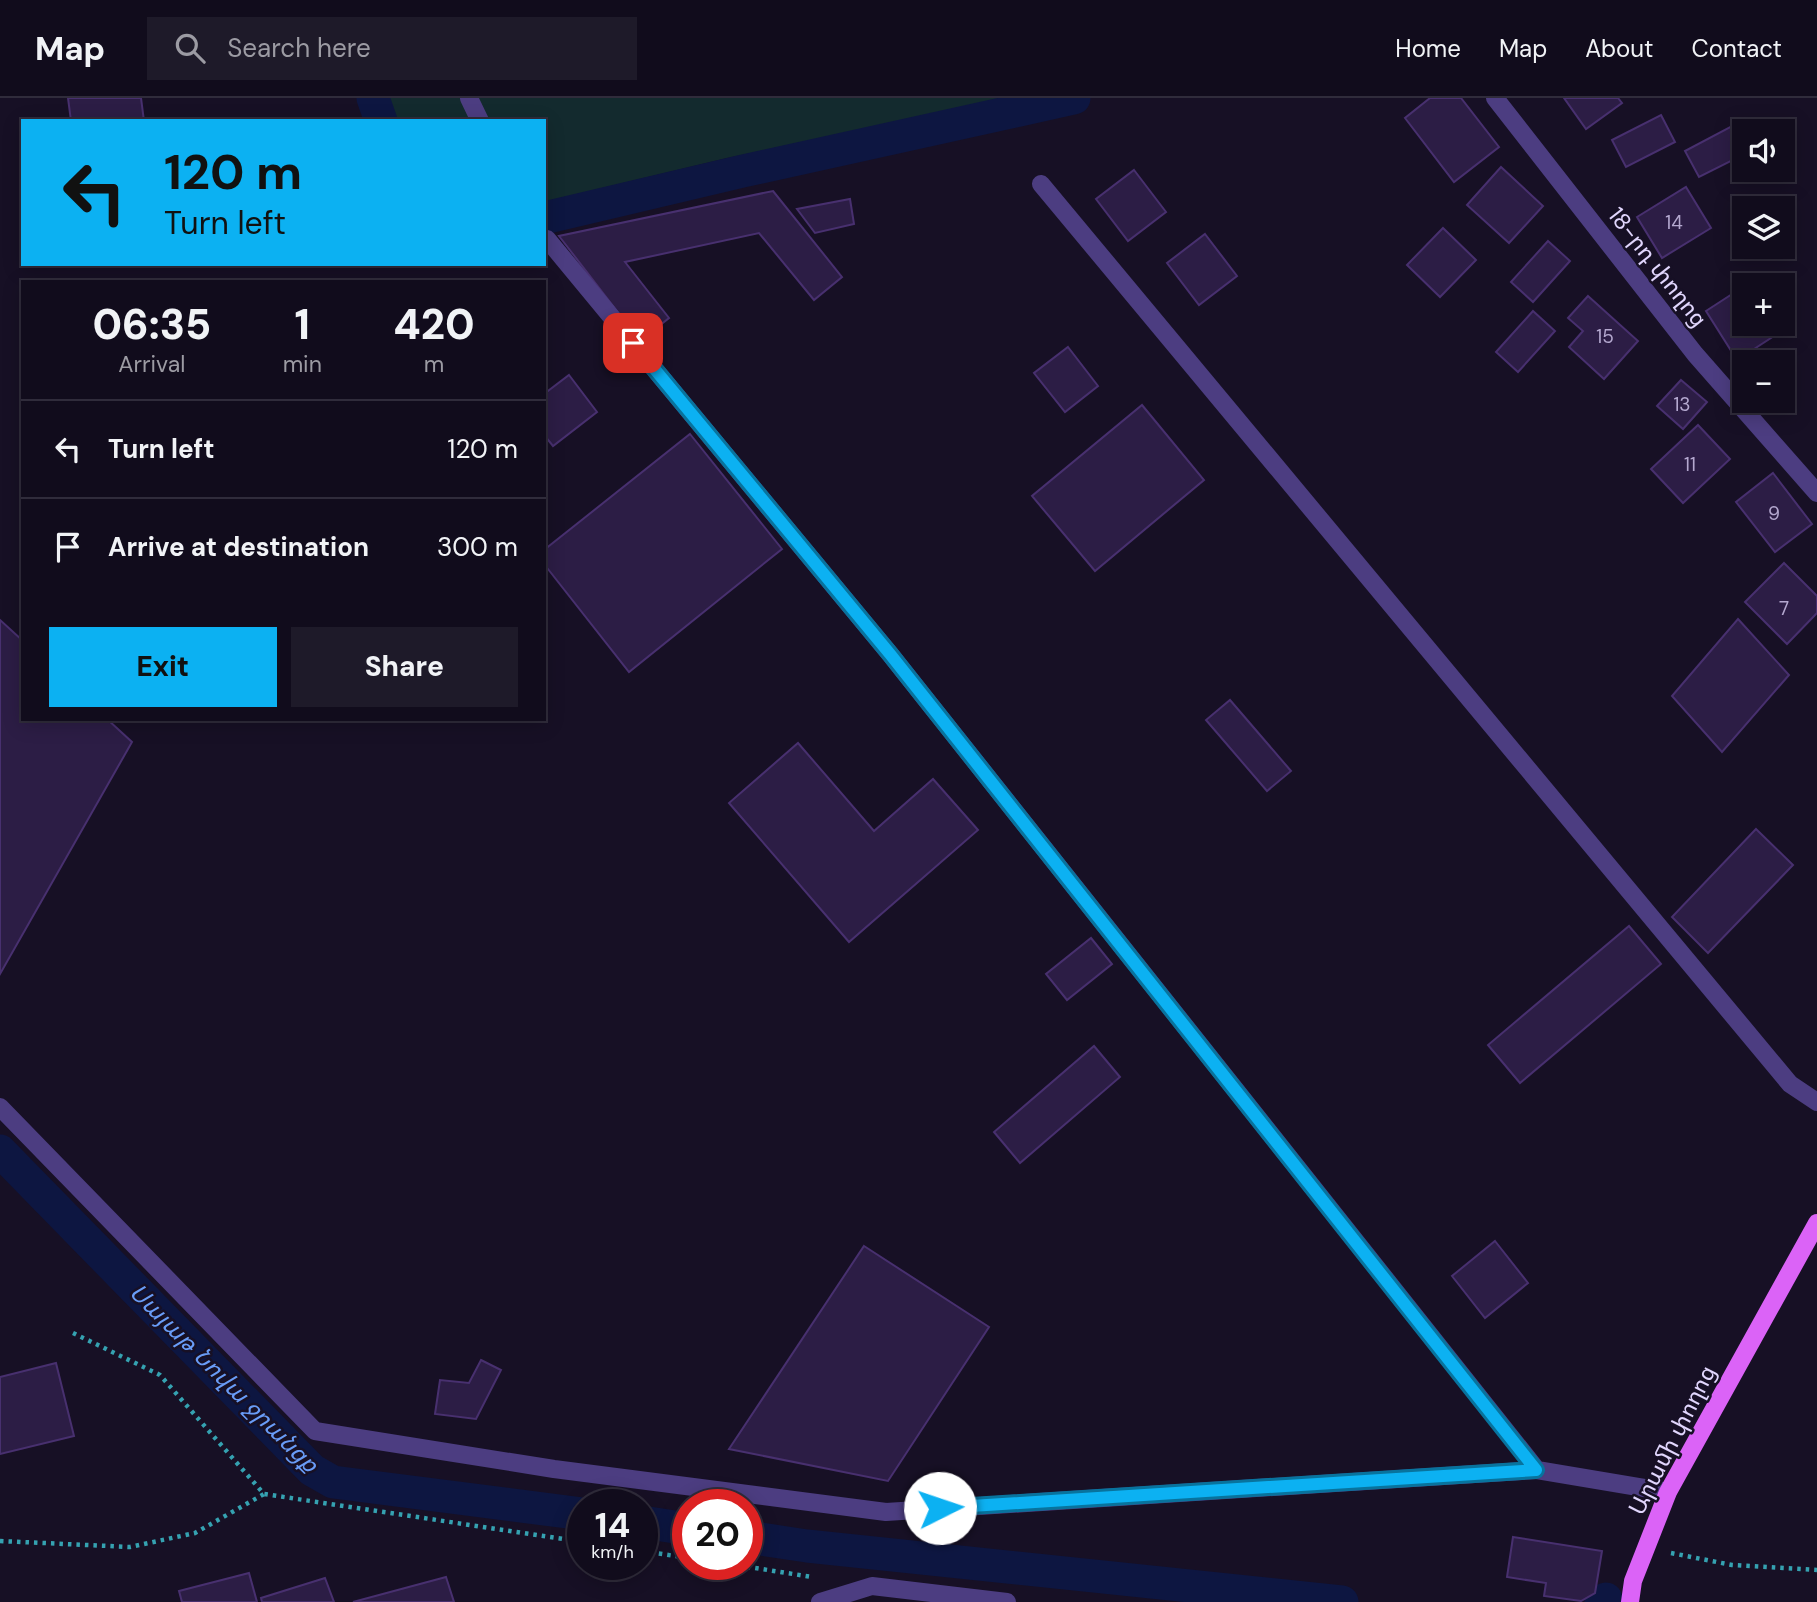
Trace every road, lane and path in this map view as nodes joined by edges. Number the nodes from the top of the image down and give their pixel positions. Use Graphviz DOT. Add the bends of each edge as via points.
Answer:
graph roads {
  1 [pos="469,98"];
  2 [pos="1495,98"];
  3 [pos="479,119"];
  4 [pos="1041,184"];
  5 [pos="547,239"];
  6 [pos="1817,494"];
  7 [pos="1817,1102"];
  8 [pos="0,1107"];
  9 [pos="1817,1223"];
  10 [pos="73,1333"];
  11 [pos="1536,1470"];
  12 [pos="1668,1492"];
  13 [pos="264,1494"];
  14 [pos="567,1540"];
  15 [pos="0,1541"];
  16 [pos="1646,1548"];
  17 [pos="763,1569"];
  18 [pos="1817,1570"];
  19 [pos="820,1578"];
  20 [pos="820,1602"];
  21 [pos="1007,1602"];
  22 [pos="1630,1602"];
  1 -- 3 [label="street"];
  2 -- 6 [label="street, 18-րդ փողոց" via="1695,354"];
  4 -- 7 [label="street" via="1790,1084"];
  5 -- 11 [label="street" via="890,654"];
  8 -- 11 [label="street" via="315,1431 554,1469 886,1512"];
  9 -- 12 [label="main road, Արամի փողոց"];
  10 -- 13 [label="path" via="160,1375"];
  11 -- 12 [label="street"];
  12 -- 16 [label="main road, Արամի փողոց"];
  13 -- 14 [label="path"];
  13 -- 15 [label="path" via="195,1533 130,1547"];
  16 -- 18 [label="path" via="1732,1566"];
  16 -- 22 [label="main road, Արամի փողոց"];
  17 -- 19 [label="path"];
  20 -- 21 [label="street" via="872,1586"];
}
